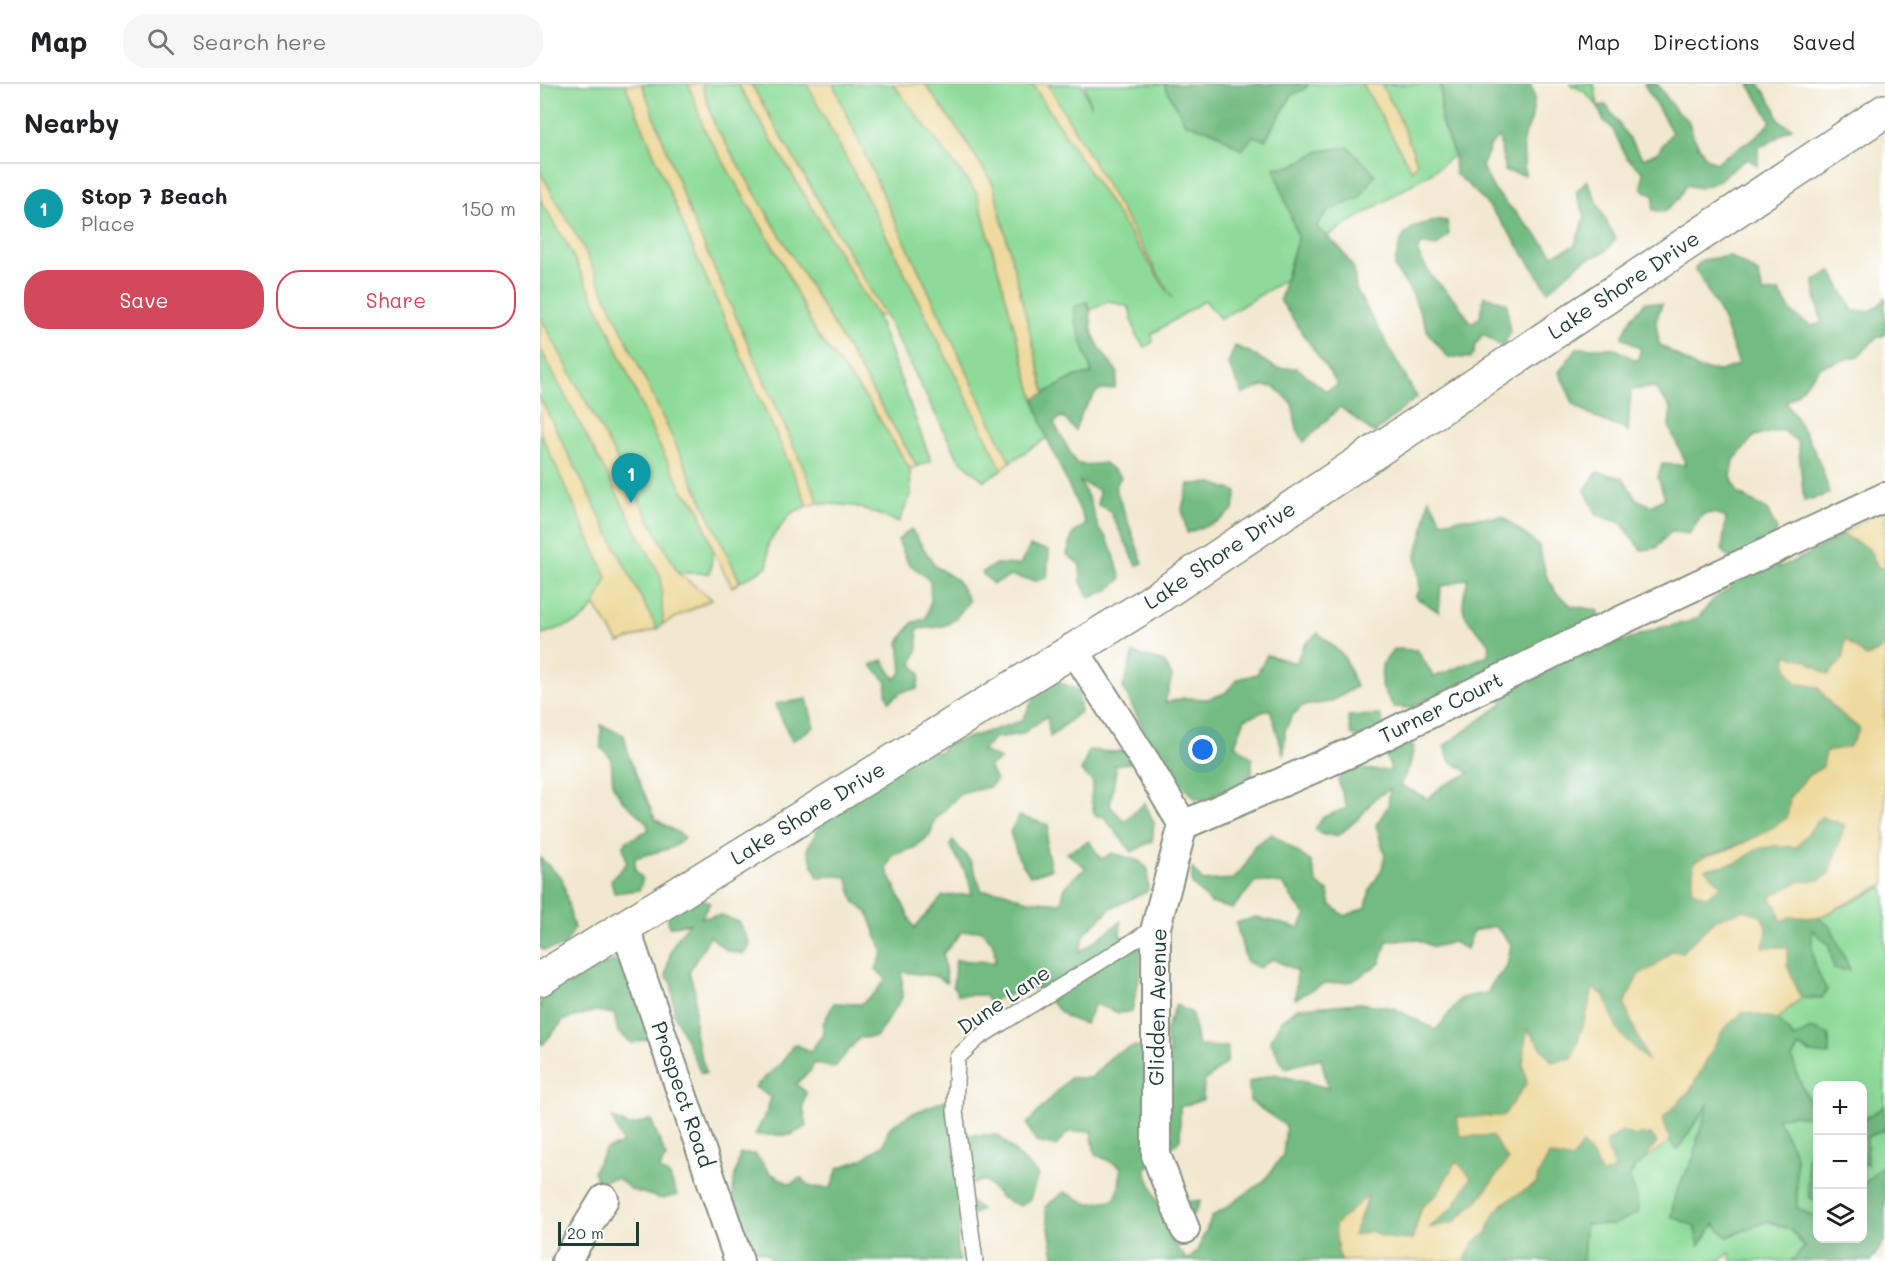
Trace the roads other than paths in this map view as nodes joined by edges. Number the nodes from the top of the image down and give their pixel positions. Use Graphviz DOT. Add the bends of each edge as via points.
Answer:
graph roads {
  1 [pos="1885,111"];
  2 [pos="1885,497"];
  3 [pos="1073,648"];
  4 [pos="1184,825"];
  5 [pos="625,927"];
  6 [pos="1156,927"];
  7 [pos="540,979"];
  8 [pos="604,1199"];
  9 [pos="1185,1229"];
  10 [pos="566,1261"];
  11 [pos="739,1261"];
  12 [pos="975,1261"];
  1 -- 3 [label="street, Lake Shore Drive" via="1143,607"];
  2 -- 4 [label="street, Turner Court" via="1354,751"];
  3 -- 4 [label="street"];
  3 -- 5 [label="street, Lake Shore Drive"];
  4 -- 6 [label="street, Glidden Avenue"];
  5 -- 7 [label="street, Lake Shore Drive"];
  5 -- 11 [label="street, Prospect Road"];
  6 -- 9 [label="street, Glidden Avenue" via="1156,1155"];
  6 -- 12 [label="lane, Dune Lane" via="978,1038 957,1059 955,1111"];
  8 -- 10 [label="street"];
}
